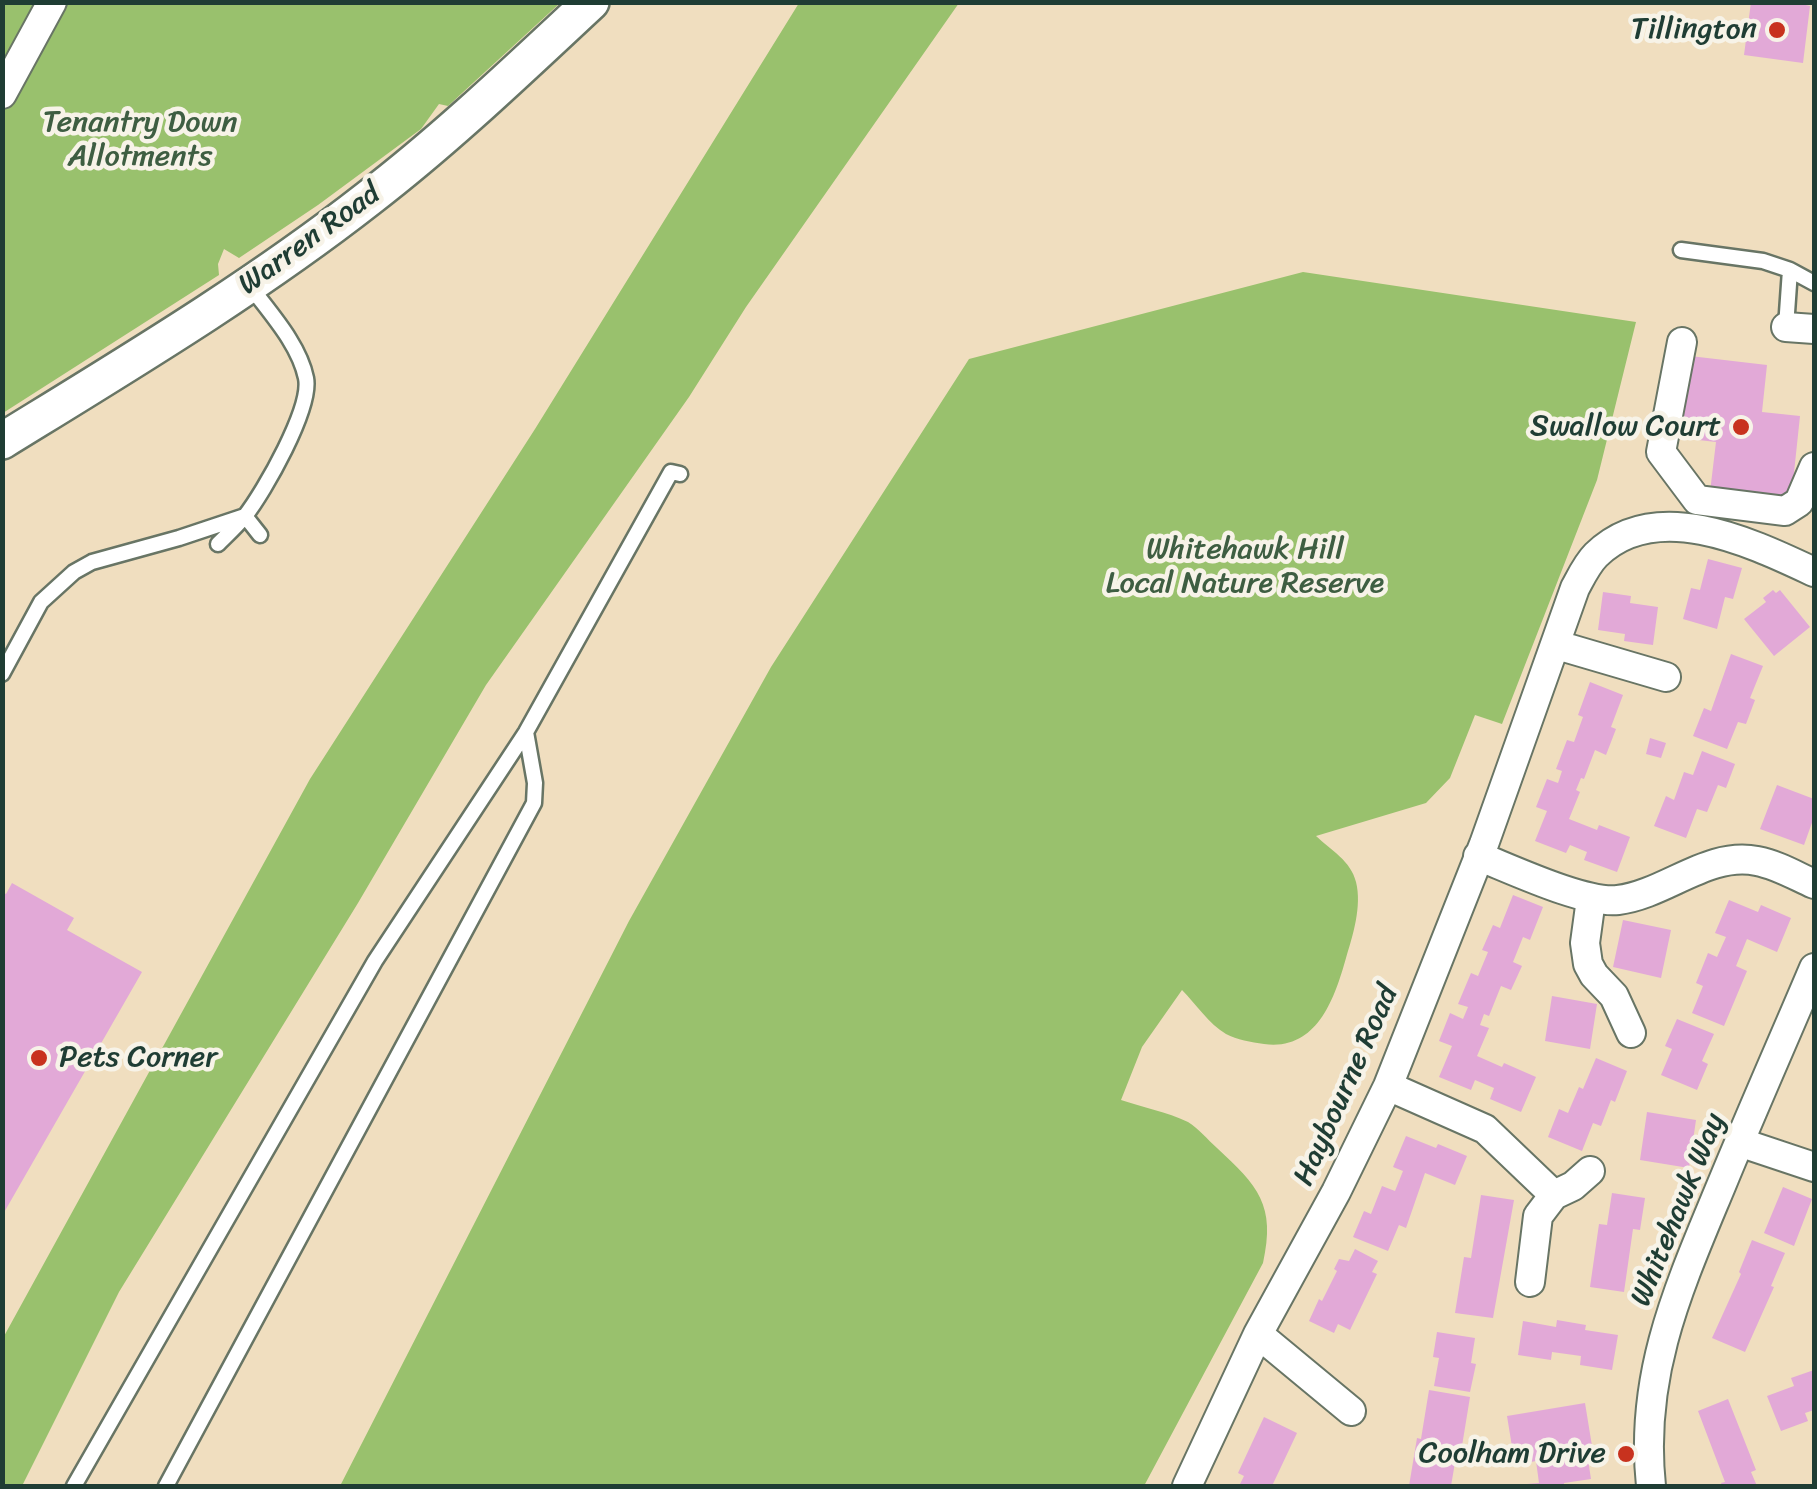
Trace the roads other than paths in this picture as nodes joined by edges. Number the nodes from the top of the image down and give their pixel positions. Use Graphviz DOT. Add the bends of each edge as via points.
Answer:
graph roads {
  1 [pos="52,2"];
  2 [pos="591,2"];
  3 [pos="2,94"];
  4 [pos="1681,250"];
  5 [pos="1790,270"];
  6 [pos="1814,283"];
  7 [pos="250,286"];
  8 [pos="1786,327"];
  9 [pos="1814,329"];
  10 [pos="1682,342"];
  11 [pos="2,441"];
  12 [pos="1814,468"];
  13 [pos="680,474"];
  14 [pos="245,516"];
  15 [pos="260,535"];
  16 [pos="218,544"];
  17 [pos="1814,572"];
  18 [pos="1556,645"];
  19 [pos="2,674"];
  20 [pos="1666,677"];
  21 [pos="526,732"];
  22 [pos="1478,856"];
  23 [pos="1814,884"];
  24 [pos="1591,899"];
  25 [pos="1814,968"];
  26 [pos="1631,1033"];
  27 [pos="1388,1086"];
  28 [pos="1739,1142"];
  29 [pos="1814,1167"];
  30 [pos="1590,1171"];
  31 [pos="1554,1195"];
  32 [pos="1530,1282"];
  33 [pos="1258,1334"];
  34 [pos="1351,1411"];
  35 [pos="74,1486"];
  36 [pos="166,1486"];
  37 [pos="1188,1486"];
  38 [pos="1651,1486"];
  1 -- 3 [label="street"];
  2 -- 7 [label="street, Warren Road" via="370,198"];
  4 -- 5 [label="lane"];
  5 -- 6 [label="lane"];
  5 -- 8 [label="lane"];
  7 -- 11 [label="street, Warren Road"];
  7 -- 14 [label="lane" via="297,353 307,388 291,439"];
  8 -- 9 [label="street"];
  10 -- 12 [label="street" via="1660,452 1698,500 1785,511 1798,502"];
  13 -- 21 [label="lane" via="671,472"];
  14 -- 15 [label="lane"];
  14 -- 16 [label="lane"];
  14 -- 19 [label="lane" via="74,572 41,602"];
  17 -- 18 [label="street, Haybourne Road" via="1722,534 1635,531 1588,565"];
  18 -- 20 [label="street"];
  18 -- 22 [label="street, Haybourne Road"];
  21 -- 35 [label="lane" via="375,962"];
  21 -- 36 [label="lane" via="534,803"];
  22 -- 24 [label="street"];
  22 -- 27 [label="street, Haybourne Road"];
  23 -- 24 [label="street" via="1775,865 1739,858 1638,895"];
  24 -- 26 [label="street" via="1588,964 1614,996"];
  25 -- 28 [label="street, Whitehawk Way"];
  27 -- 31 [label="street" via="1485,1129"];
  27 -- 33 [label="street, Haybourne Road"];
  28 -- 29 [label="street"];
  28 -- 38 [label="street, Whitehawk Way" via="1658,1358 1648,1419"];
  30 -- 31 [label="street"];
  31 -- 32 [label="street" via="1538,1216"];
  33 -- 34 [label="street"];
  33 -- 37 [label="street, Haybourne Road"];
}
